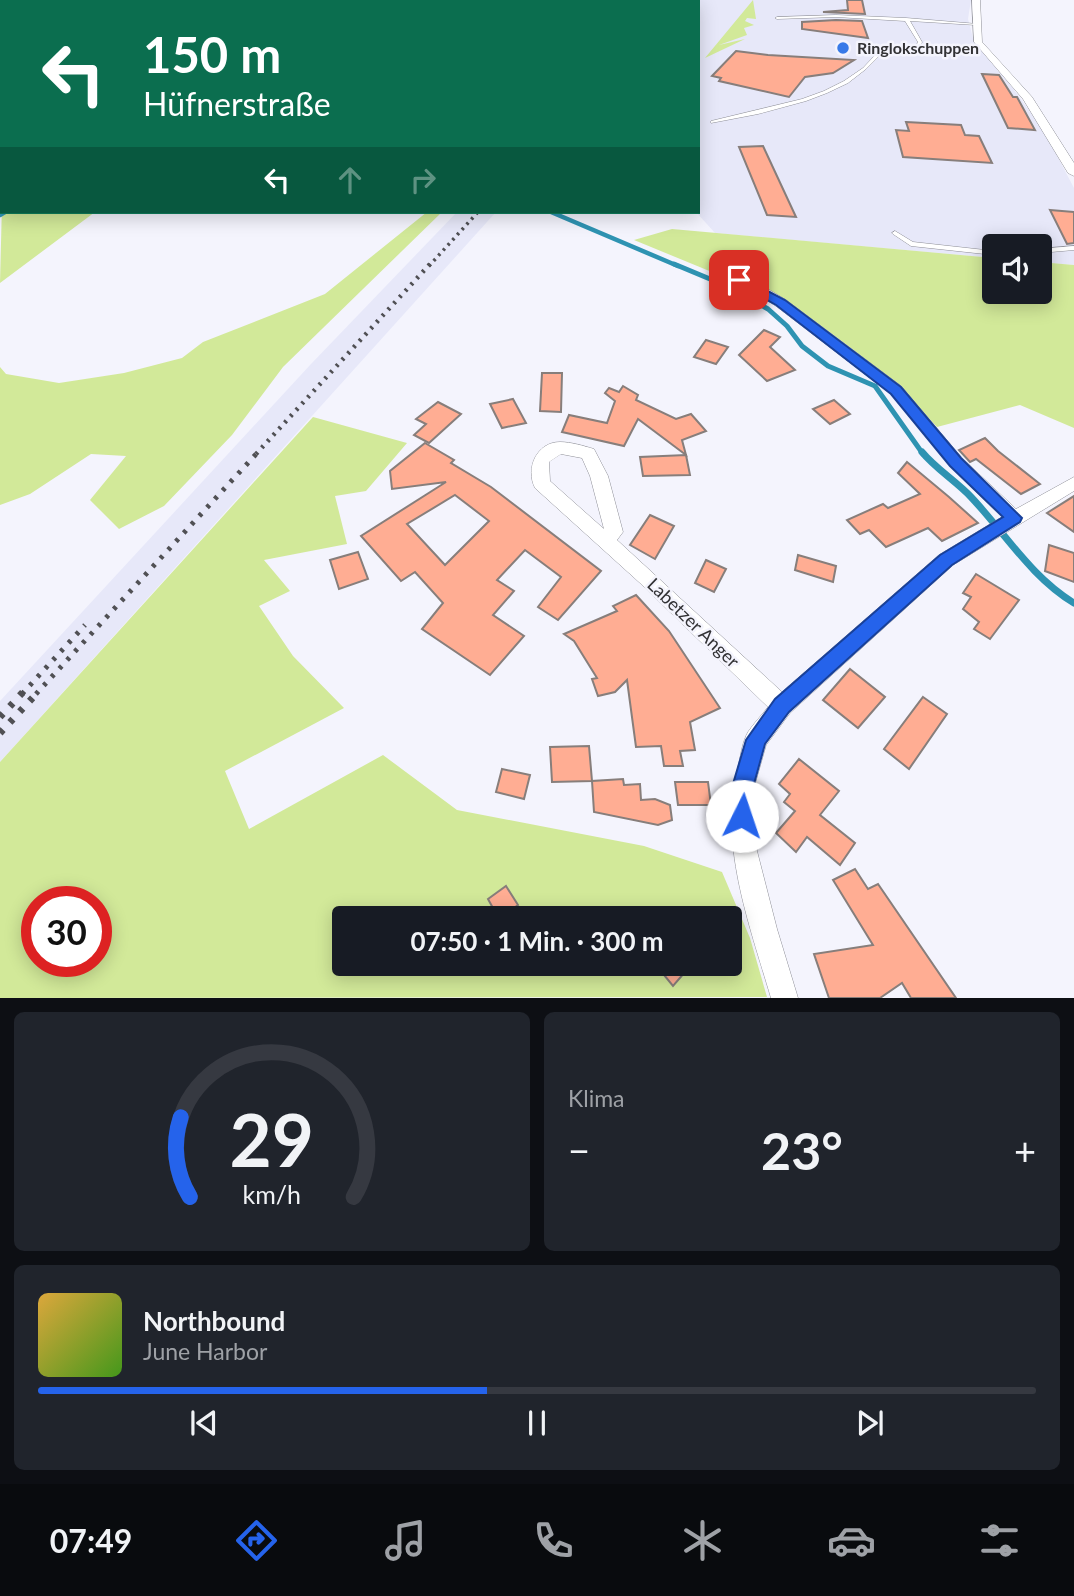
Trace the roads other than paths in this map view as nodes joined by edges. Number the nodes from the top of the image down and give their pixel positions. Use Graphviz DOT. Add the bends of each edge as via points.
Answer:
graph roads {
  1 [pos="976,0"];
  2 [pos="777,18"];
  3 [pos="906,19"];
  4 [pos="976,24"];
  5 [pos="713,122"];
  6 [pos="1074,173"];
  7 [pos="895,233"];
  8 [pos="1074,248"];
  9 [pos="1052,250"];
  10 [pos="982,252"];
  11 [pos="723,294"];
  12 [pos="1074,483"];
  13 [pos="1010,520"];
  14 [pos="604,542"];
  15 [pos="782,706"];
  16 [pos="785,998"];
  1 -- 4 [label="street"];
  2 -- 3 [label="lane"];
  3 -- 4 [label="lane"];
  3 -- 5 [label="lane" via="918,47 881,52 872,64 831,90"];
  4 -- 6 [label="street" via="978,42 1027,97"];
  7 -- 10 [label="lane" via="911,244"];
  8 -- 9 [label="lane"];
  11 -- 13 [label="street" via="727,284 745,281 844,349 896,390"];
  12 -- 13 [label="street"];
  13 -- 15 [label="street" via="928,575"];
  14 -- 14 [label="street, Labetzer Anger" via="541,483 541,459 559,448 587,453 599,476 614,532"];
  14 -- 15 [label="street, Labetzer Anger"];
  15 -- 16 [label="street" via="756,740 744,784 742,816 752,886"];
}
